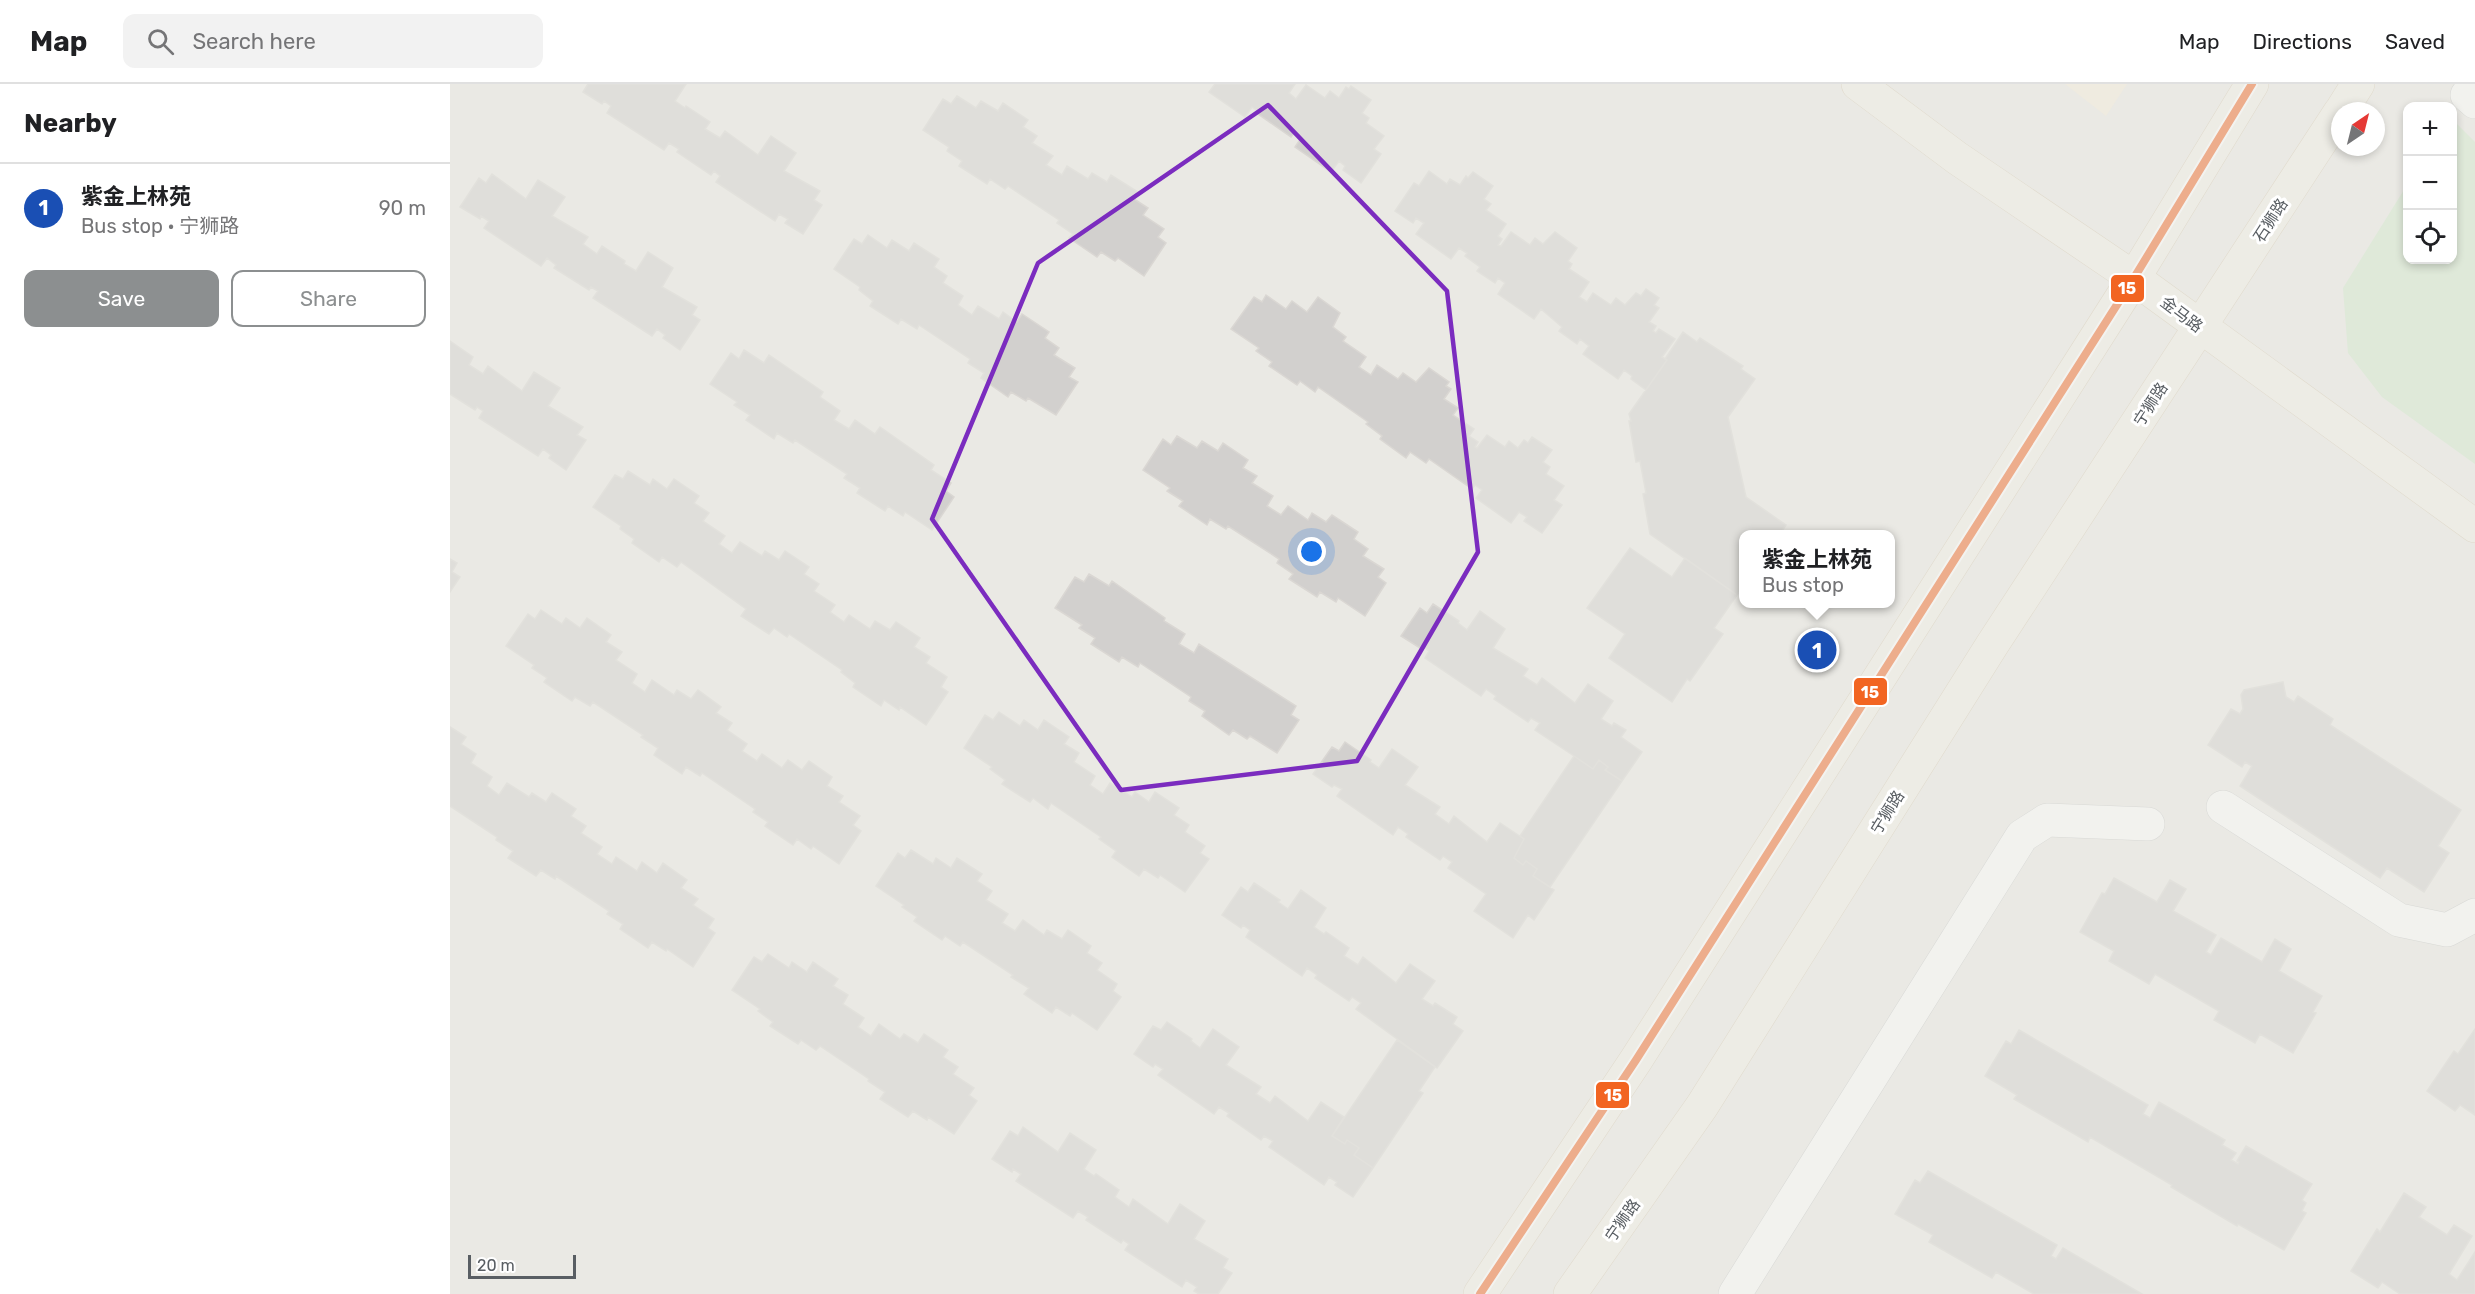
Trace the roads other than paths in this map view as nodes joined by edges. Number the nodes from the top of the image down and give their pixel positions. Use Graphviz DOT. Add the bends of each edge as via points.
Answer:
graph roads {
  1 [pos="1858,84"];
  2 [pos="2253,84"];
  3 [pos="2358,84"];
  4 [pos="2346,102"];
  5 [pos="2331,126"];
  6 [pos="2133,278"];
  7 [pos="2199,328"];
  8 [pos="2475,526"];
  9 [pos="2223,807"];
  10 [pos="2148,824"];
  11 [pos="2475,915"];
  12 [pos="1480,1294"];
  13 [pos="1570,1294"];
  14 [pos="1735,1294"];
  1 -- 6 [label="main road, 金马路" via="1957,158"];
  2 -- 6 [label="main road"];
  3 -- 4 [label="main road, 石狮路"];
  5 -- 7 [label="main road, 石狮路"];
  6 -- 7 [label="main road, 金马路"];
  6 -- 12 [label="main road" via="1636,1060"];
  7 -- 8 [label="main road, 金马路"];
  7 -- 13 [label="main road, 宁狮路" via="1992,645 1702,1106"];
  9 -- 11 [label="street" via="2399,920 2447,930"];
  10 -- 14 [label="street" via="2048,820 2022,836"];
}
